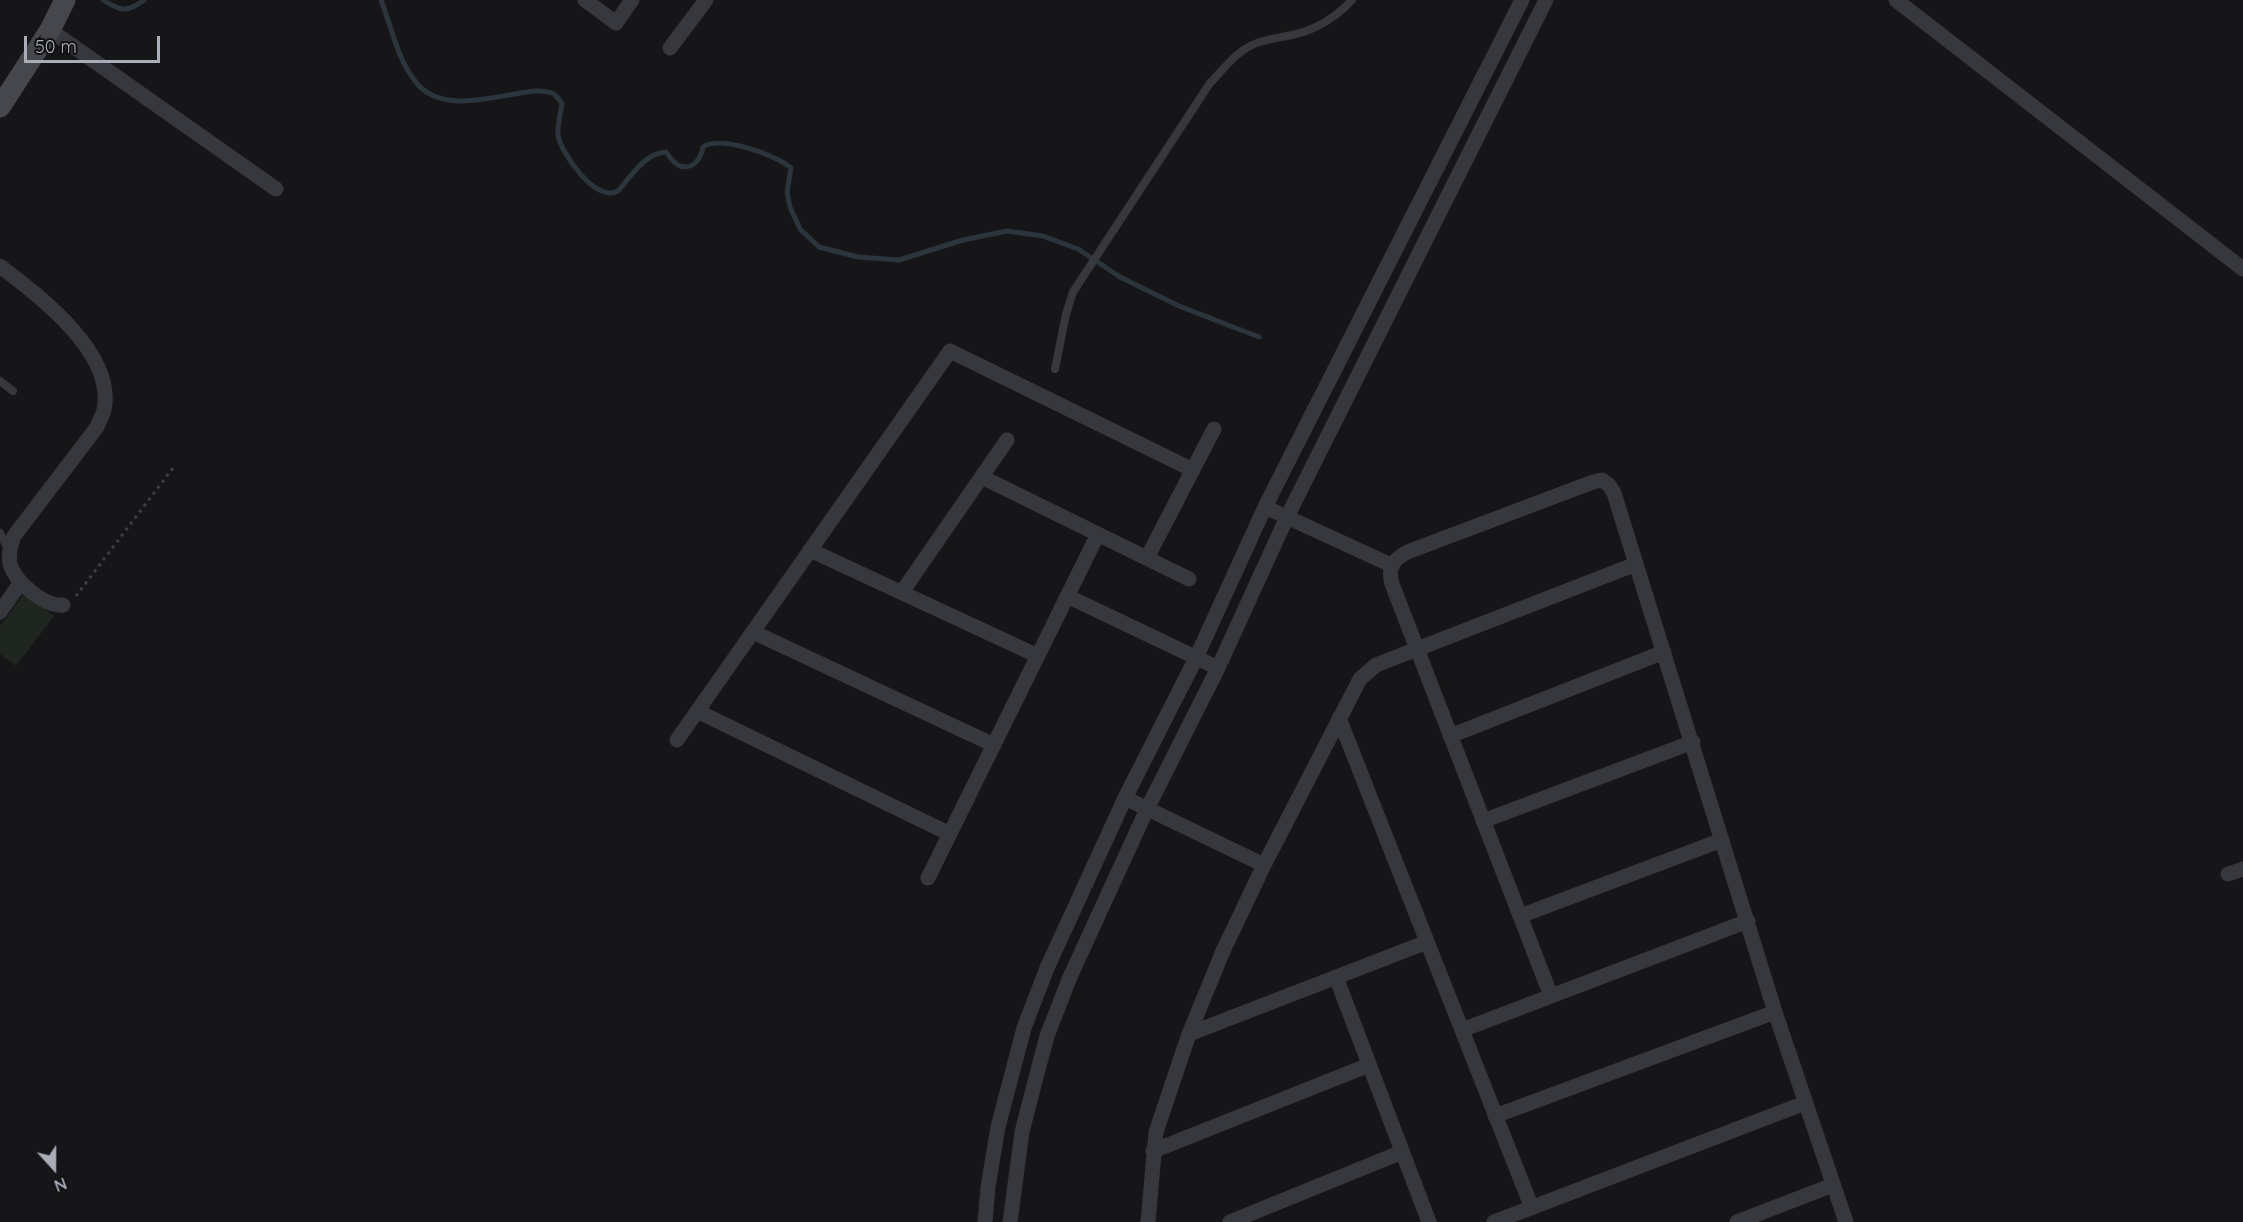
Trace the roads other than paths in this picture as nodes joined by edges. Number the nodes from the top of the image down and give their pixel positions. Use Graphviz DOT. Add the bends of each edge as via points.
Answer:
graph roads {
  1 [pos="65,0"];
  2 [pos="585,0"];
  3 [pos="632,0"];
  4 [pos="706,0"];
  5 [pos="1352,0"];
  6 [pos="1522,0"];
  7 [pos="1546,0"];
  8 [pos="1898,0"];
  9 [pos="50,30"];
  10 [pos="670,48"];
  11 [pos="1,103"];
  12 [pos="276,189"];
  13 [pos="0,266"];
  14 [pos="2243,269"];
  15 [pos="1055,369"];
  16 [pos="0,381"];
  17 [pos="13,391"];
  18 [pos="1214,429"];
  19 [pos="1007,440"];
  20 [pos="1193,470"];
  21 [pos="982,477"];
  22 [pos="1265,507"];
  23 [pos="1287,517"];
  24 [pos="0,533"];
  25 [pos="1098,534"];
  26 [pos="810,550"];
  27 [pos="9,553"];
  28 [pos="1147,558"];
  29 [pos="1636,564"];
  30 [pos="1391,565"];
  31 [pos="1189,579"];
  32 [pos="21,582"];
  33 [pos="902,592"];
  34 [pos="1068,596"];
  35 [pos="63,605"];
  36 [pos="0,612"];
  37 [pos="753,632"];
  38 [pos="1417,649"];
  39 [pos="1664,652"];
  40 [pos="1038,656"];
  41 [pos="1196,658"];
  42 [pos="1218,668"];
  43 [pos="697,711"];
  44 [pos="1339,718"];
  45 [pos="1450,736"];
  46 [pos="677,740"];
  47 [pos="1693,742"];
  48 [pos="994,746"];
  49 [pos="1125,798"];
  50 [pos="1147,809"];
  51 [pos="1483,821"];
  52 [pos="950,834"];
  53 [pos="1722,840"];
  54 [pos="1264,865"];
  55 [pos="2243,869"];
  56 [pos="2228,874"];
  57 [pos="928,878"];
  58 [pos="1520,916"];
  59 [pos="1748,921"];
  60 [pos="1427,942"];
  61 [pos="1335,977"];
  62 [pos="1551,996"];
  63 [pos="1775,1012"];
  64 [pos="1462,1030"];
  65 [pos="1189,1034"];
  66 [pos="1369,1065"];
  67 [pos="1805,1104"];
  68 [pos="1495,1116"];
  69 [pos="998,1127"];
  70 [pos="1022,1132"];
  71 [pos="1153,1151"];
  72 [pos="1402,1152"];
  73 [pos="1833,1185"];
  74 [pos="1532,1208"];
  75 [pos="985,1222"];
  76 [pos="1010,1222"];
  77 [pos="1148,1222"];
  78 [pos="1230,1222"];
  79 [pos="1429,1222"];
  80 [pos="1494,1222"];
  81 [pos="1737,1222"];
  82 [pos="1846,1222"];
  1 -- 9 [label="street"];
  2 -- 3 [label="street" via="616,23"];
  4 -- 10 [label="street"];
  5 -- 15 [label="lane" via="1339,14 1317,26 1251,45 1210,83 1073,292"];
  6 -- 22 [label="street"];
  7 -- 23 [label="street"];
  8 -- 14 [label="street"];
  9 -- 11 [label="street"];
  9 -- 12 [label="street"];
  13 -- 27 [label="street" via="70,325 87,350 105,390 104,410 97,427 14,536"];
  16 -- 17 [label="lane"];
  18 -- 20 [label="street"];
  19 -- 21 [label="street"];
  20 -- 26 [label="street" via="950,351"];
  20 -- 28 [label="street"];
  21 -- 25 [label="street"];
  21 -- 33 [label="street"];
  22 -- 23 [label="street"];
  22 -- 41 [label="street"];
  23 -- 30 [label="street"];
  23 -- 42 [label="street"];
  24 -- 27 [label="lane"];
  25 -- 28 [label="street"];
  25 -- 34 [label="street"];
  26 -- 33 [label="street"];
  26 -- 37 [label="street"];
  27 -- 32 [label="street" via="14,573"];
  28 -- 31 [label="street"];
  29 -- 30 [label="street" via="1614,493 1602,480 1410,551"];
  29 -- 38 [label="street"];
  29 -- 39 [label="street"];
  30 -- 38 [label="street" via="1392,584"];
  32 -- 35 [label="street" via="48,603"];
  32 -- 36 [label="street"];
  33 -- 40 [label="street"];
  34 -- 40 [label="street"];
  34 -- 41 [label="street"];
  37 -- 43 [label="street"];
  37 -- 48 [label="street"];
  38 -- 44 [label="street" via="1364,673"];
  38 -- 45 [label="street"];
  39 -- 45 [label="street"];
  39 -- 47 [label="street"];
  40 -- 48 [label="street"];
  41 -- 42 [label="street"];
  41 -- 49 [label="street"];
  42 -- 50 [label="street"];
  43 -- 46 [label="street"];
  43 -- 52 [label="street"];
  44 -- 54 [label="street"];
  44 -- 60 [label="street"];
  45 -- 51 [label="street"];
  47 -- 51 [label="street"];
  47 -- 53 [label="street"];
  48 -- 52 [label="street"];
  49 -- 50 [label="street"];
  49 -- 69 [label="street" via="1047,968 1024,1028"];
  50 -- 54 [label="street"];
  50 -- 70 [label="street" via="1047,1036"];
  51 -- 58 [label="street"];
  52 -- 57 [label="street"];
  53 -- 58 [label="street"];
  53 -- 59 [label="street"];
  54 -- 65 [label="street"];
  55 -- 56 [label="street"];
  58 -- 62 [label="street"];
  59 -- 62 [label="street"];
  59 -- 63 [label="street"];
  60 -- 61 [label="street"];
  60 -- 64 [label="street"];
  61 -- 65 [label="street"];
  61 -- 66 [label="street"];
  62 -- 64 [label="street"];
  63 -- 67 [label="street"];
  63 -- 68 [label="street"];
  64 -- 68 [label="street"];
  65 -- 71 [label="street" via="1160,1116"];
  66 -- 71 [label="street"];
  66 -- 72 [label="street"];
  67 -- 73 [label="street"];
  67 -- 74 [label="street"];
  68 -- 74 [label="street"];
  69 -- 70 [label="street"];
  69 -- 75 [label="street"];
  70 -- 76 [label="street"];
  71 -- 77 [label="street"];
  72 -- 78 [label="street"];
  72 -- 79 [label="street"];
  73 -- 81 [label="street"];
  73 -- 82 [label="street"];
  74 -- 80 [label="street"];
}
